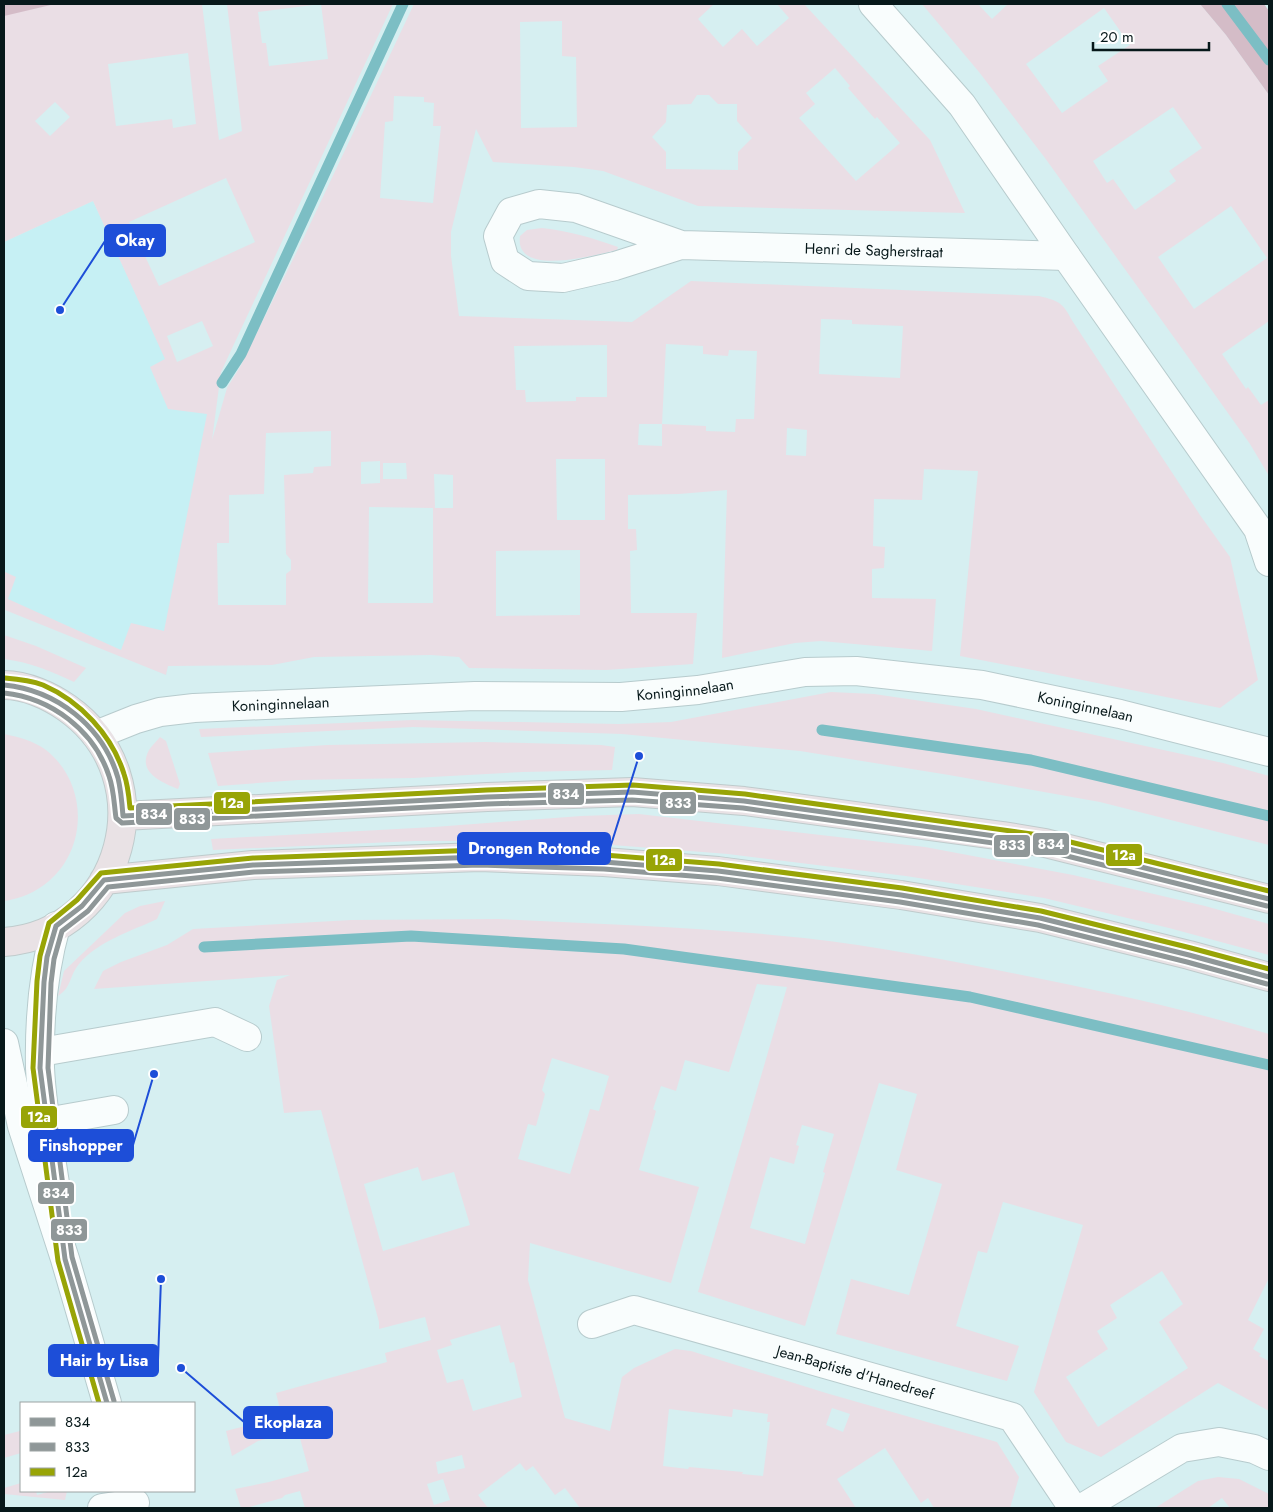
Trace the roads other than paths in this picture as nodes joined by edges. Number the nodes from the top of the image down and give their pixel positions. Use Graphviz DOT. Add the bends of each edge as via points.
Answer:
graph roads {
  1 [pos="873,4"];
  2 [pos="681,245"];
  3 [pos="1066,256"];
  4 [pos="1269,562"];
  5 [pos="4,685"];
  6 [pos="96,735"];
  7 [pos="1269,752"];
  8 [pos="123,816"];
  9 [pos="104,880"];
  10 [pos="1269,898"];
  11 [pos="56,926"];
  12 [pos="4,942"];
  13 [pos="1269,977"];
  14 [pos="246,1037"];
  15 [pos="4,1044"];
  16 [pos="41,1052"];
  17 [pos="114,1110"];
  18 [pos="34,1124"];
  19 [pos="592,1324"];
  20 [pos="106,1402"];
  21 [pos="1269,1456"];
  22 [pos="135,1501"];
  23 [pos="102,1508"];
  24 [pos="1074,1508"];
  25 [pos="1082,1508"];
  1 -- 3 [label="street" via="962,105"];
  2 -- 2 [label="street, Henri de Sagherstraat" via="576,208 539,204 511,212 498,236 505,261 528,276 563,278"];
  2 -- 3 [label="street, Henri de Sagherstraat"];
  3 -- 4 [label="street" via="1258,529"];
  5 -- 6 [label="highway" via="34,691 57,701"];
  6 -- 7 [label="street, Koninginnelaan" via="160,712 194,708 475,696 621,698 698,690 805,672 856,671 982,685 1120,714"];
  6 -- 8 [label="highway" via="116,771"];
  8 -- 9 [label="highway" via="114,860"];
  8 -- 10 [label="highway" via="632,792 744,801 1003,836 1045,843"];
  9 -- 11 [label="highway" via="91,899"];
  9 -- 13 [label="highway" via="273,864 480,857 613,862 718,871 901,895 1040,918"];
  11 -- 12 [label="highway" via="32,937"];
  11 -- 16 [label="street" via="44,982"];
  14 -- 16 [label="street" via="215,1022"];
  15 -- 18 [label="street"];
  16 -- 18 [label="street"];
  17 -- 18 [label="street"];
  18 -- 20 [label="street" via="65,1259"];
  19 -- 24 [label="street, Jean-Baptiste d'Hanedreef" via="634,1310 1012,1417"];
  21 -- 25 [label="street" via="1254,1449 1219,1442 1182,1448"];
  22 -- 23 [label="street"];
}
